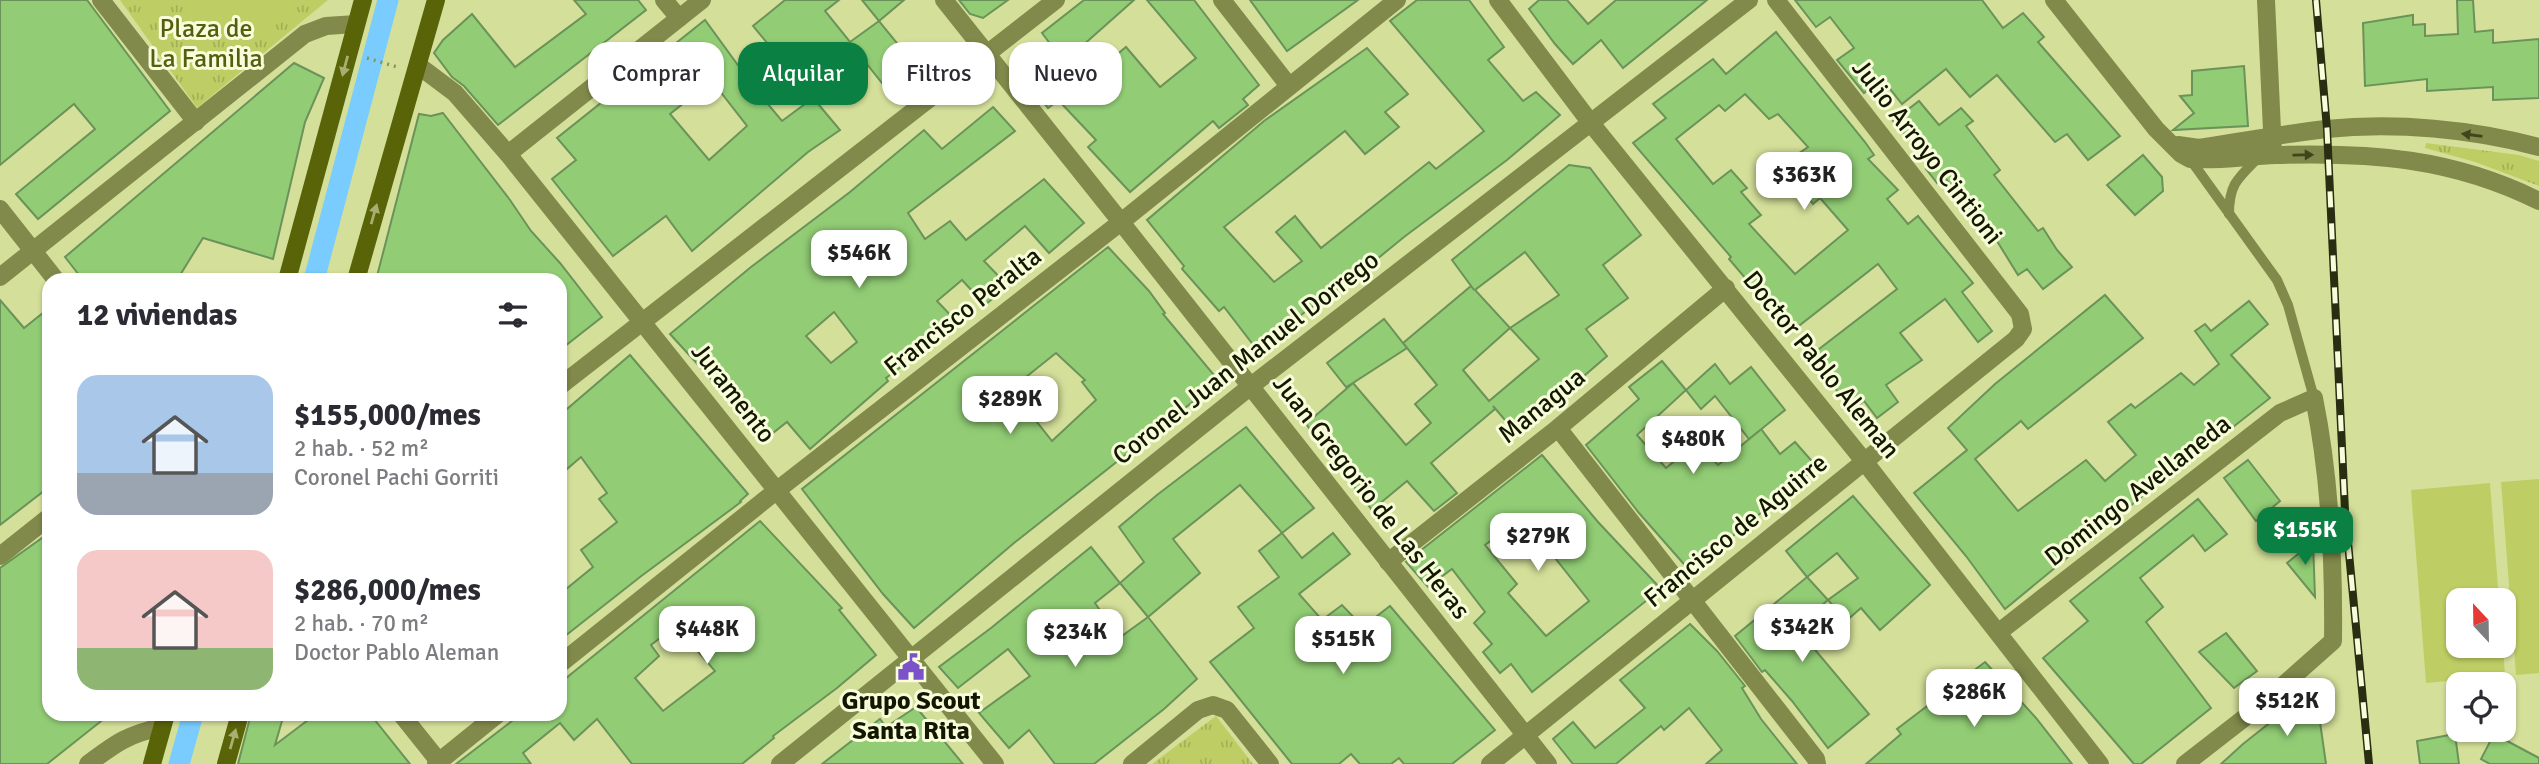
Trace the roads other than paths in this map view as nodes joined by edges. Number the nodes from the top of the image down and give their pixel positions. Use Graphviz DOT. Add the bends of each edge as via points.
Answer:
graph roads {
  1 [pos="101,0"];
  2 [pos="363,0"];
  3 [pos="436,0"];
  4 [pos="664,0"];
  5 [pos="702,0"];
  6 [pos="944,0"];
  7 [pos="1056,0"];
  8 [pos="1222,0"];
  9 [pos="1397,0"];
  10 [pos="1498,0"];
  11 [pos="1749,0"];
  12 [pos="1776,0"];
  13 [pos="2054,0"];
  14 [pos="2266,0"];
  15 [pos="679,18"];
  16 [pos="356,24"];
  17 [pos="978,42"];
  18 [pos="995,49"];
  19 [pos="995,64"];
  20 [pos="418,69"];
  21 [pos="1289,86"];
  22 [pos="923,105"];
  23 [pos="196,122"];
  24 [pos="1590,122"];
  25 [pos="2273,137"];
  26 [pos="2168,141"];
  27 [pos="2539,147"];
  28 [pos="508,154"];
  29 [pos="2267,156"];
  30 [pos="2190,159"];
  31 [pos="2539,201"];
  32 [pos="0,208"];
  33 [pos="2229,214"];
  34 [pos="1121,222"];
  35 [pos="33,251"];
  36 [pos="50,273"];
  37 [pos="289,273"];
  38 [pos="358,273"];
  39 [pos="0,277"];
  40 [pos="1726,288"];
  41 [pos="642,320"];
  42 [pos="2016,340"];
  43 [pos="567,380"];
  44 [pos="1251,386"];
  45 [pos="2314,398"];
  46 [pos="1558,428"];
  47 [pos="1864,461"];
  48 [pos="776,491"];
  49 [pos="42,523"];
  50 [pos="0,556"];
  51 [pos="1388,562"];
  52 [pos="1692,600"];
  53 [pos="1999,632"];
  54 [pos="567,658"];
  55 [pos="912,659"];
  56 [pos="162,721"];
  57 [pos="164,721"];
  58 [pos="238,721"];
  59 [pos="406,721"];
  60 [pos="489,721"];
  61 [pos="1526,735"];
  62 [pos="1816,762"];
  63 [pos="438,763"];
  64 [pos="89,764"];
  65 [pos="152,764"];
  66 [pos="226,764"];
  67 [pos="780,764"];
  68 [pos="995,764"];
  69 [pos="1132,764"];
  70 [pos="1270,764"];
  71 [pos="1490,764"];
  72 [pos="1548,764"];
  73 [pos="2100,764"];
  74 [pos="2185,764"];
  1 -- 23 [label="street"];
  2 -- 16 [label="main road"];
  3 -- 20 [label="main road"];
  4 -- 15 [label="street"];
  5 -- 15 [label="street"];
  6 -- 17 [label="street, Juan Gregorio de Las Heras"];
  7 -- 18 [label="street"];
  8 -- 21 [label="street"];
  9 -- 21 [label="street, Francisco Peralta"];
  10 -- 24 [label="street, Doctor Pablo Aleman"];
  11 -- 24 [label="street, Coronel Juan Manuel Dorrego"];
  12 -- 42 [label="street, Julio Arroyo Cintioni" via="2020,314 2023,329"];
  13 -- 26 [label="street"];
  14 -- 25 [label="street"];
  15 -- 28 [label="street"];
  16 -- 23 [label="street" via="326,26 305,34"];
  16 -- 37 [label="main road, one-way"];
  19 -- 34 [label="street, Juan Gregorio de Las Heras"];
  20 -- 28 [label="street, Juramento" via="440,79 455,93"];
  38 -- 20 [label="main road, one-way"];
  21 -- 34 [label="street, Francisco Peralta"];
  22 -- 41 [label="street"];
  23 -- 35 [label="street"];
  24 -- 40 [label="street, Doctor Pablo Aleman"];
  24 -- 44 [label="street, Coronel Juan Manuel Dorrego"];
  25 -- 26 [label="street" via="2199,148"];
  27 -- 25 [label="street, one-way" via="2432,129 2327,129"];
  25 -- 29 [label="street"];
  26 -- 30 [label="street"];
  28 -- 41 [label="street, Juramento"];
  29 -- 30 [label="street"];
  29 -- 31 [label="street, one-way" via="2360,154 2419,161 2473,175"];
  29 -- 33 [label="lane" via="2239,177 2229,194"];
  30 -- 33 [label="lane"];
  32 -- 35 [label="street"];
  33 -- 45 [label="lane" via="2277,280"];
  34 -- 44 [label="street, Juan Gregorio de Las Heras"];
  34 -- 48 [label="street, Francisco Peralta"];
  35 -- 36 [label="street"];
  35 -- 39 [label="street"];
  40 -- 46 [label="street, Managua"];
  40 -- 47 [label="street, Doctor Pablo Aleman"];
  41 -- 43 [label="street"];
  41 -- 48 [label="street, Juramento"];
  42 -- 47 [label="street, Francisco de Aguirre"];
  44 -- 51 [label="street, Juan Gregorio de Las Heras"];
  44 -- 55 [label="street, Coronel Juan Manuel Dorrego"];
  45 -- 53 [label="street, Domingo Avellaneda" via="2280,413"];
  45 -- 74 [label="street" via="2331,538 2333,641"];
  46 -- 51 [label="street, Managua"];
  46 -- 52 [label="street"];
  47 -- 52 [label="street, Francisco de Aguirre"];
  47 -- 53 [label="street, Doctor Pablo Aleman"];
  48 -- 54 [label="street, Francisco Peralta"];
  48 -- 55 [label="street, Juramento"];
  49 -- 50 [label="street"];
  51 -- 61 [label="street, Juan Gregorio de Las Heras"];
  52 -- 61 [label="street, Francisco de Aguirre"];
  52 -- 62 [label="street"];
  53 -- 73 [label="street, Doctor Pablo Aleman"];
  55 -- 67 [label="street, Coronel Juan Manuel Dorrego"];
  55 -- 68 [label="street, Juramento"];
  56 -- 64 [label="street" via="119,741"];
  57 -- 65 [label="main road"];
  66 -- 58 [label="main road, one-way"];
  59 -- 63 [label="street"];
  60 -- 63 [label="street"];
  61 -- 71 [label="street, Francisco de Aguirre"];
  61 -- 72 [label="street, Juan Gregorio de Las Heras"];
  69 -- 70 [label="street" via="1198,710 1213,705 1227,710"];
}
